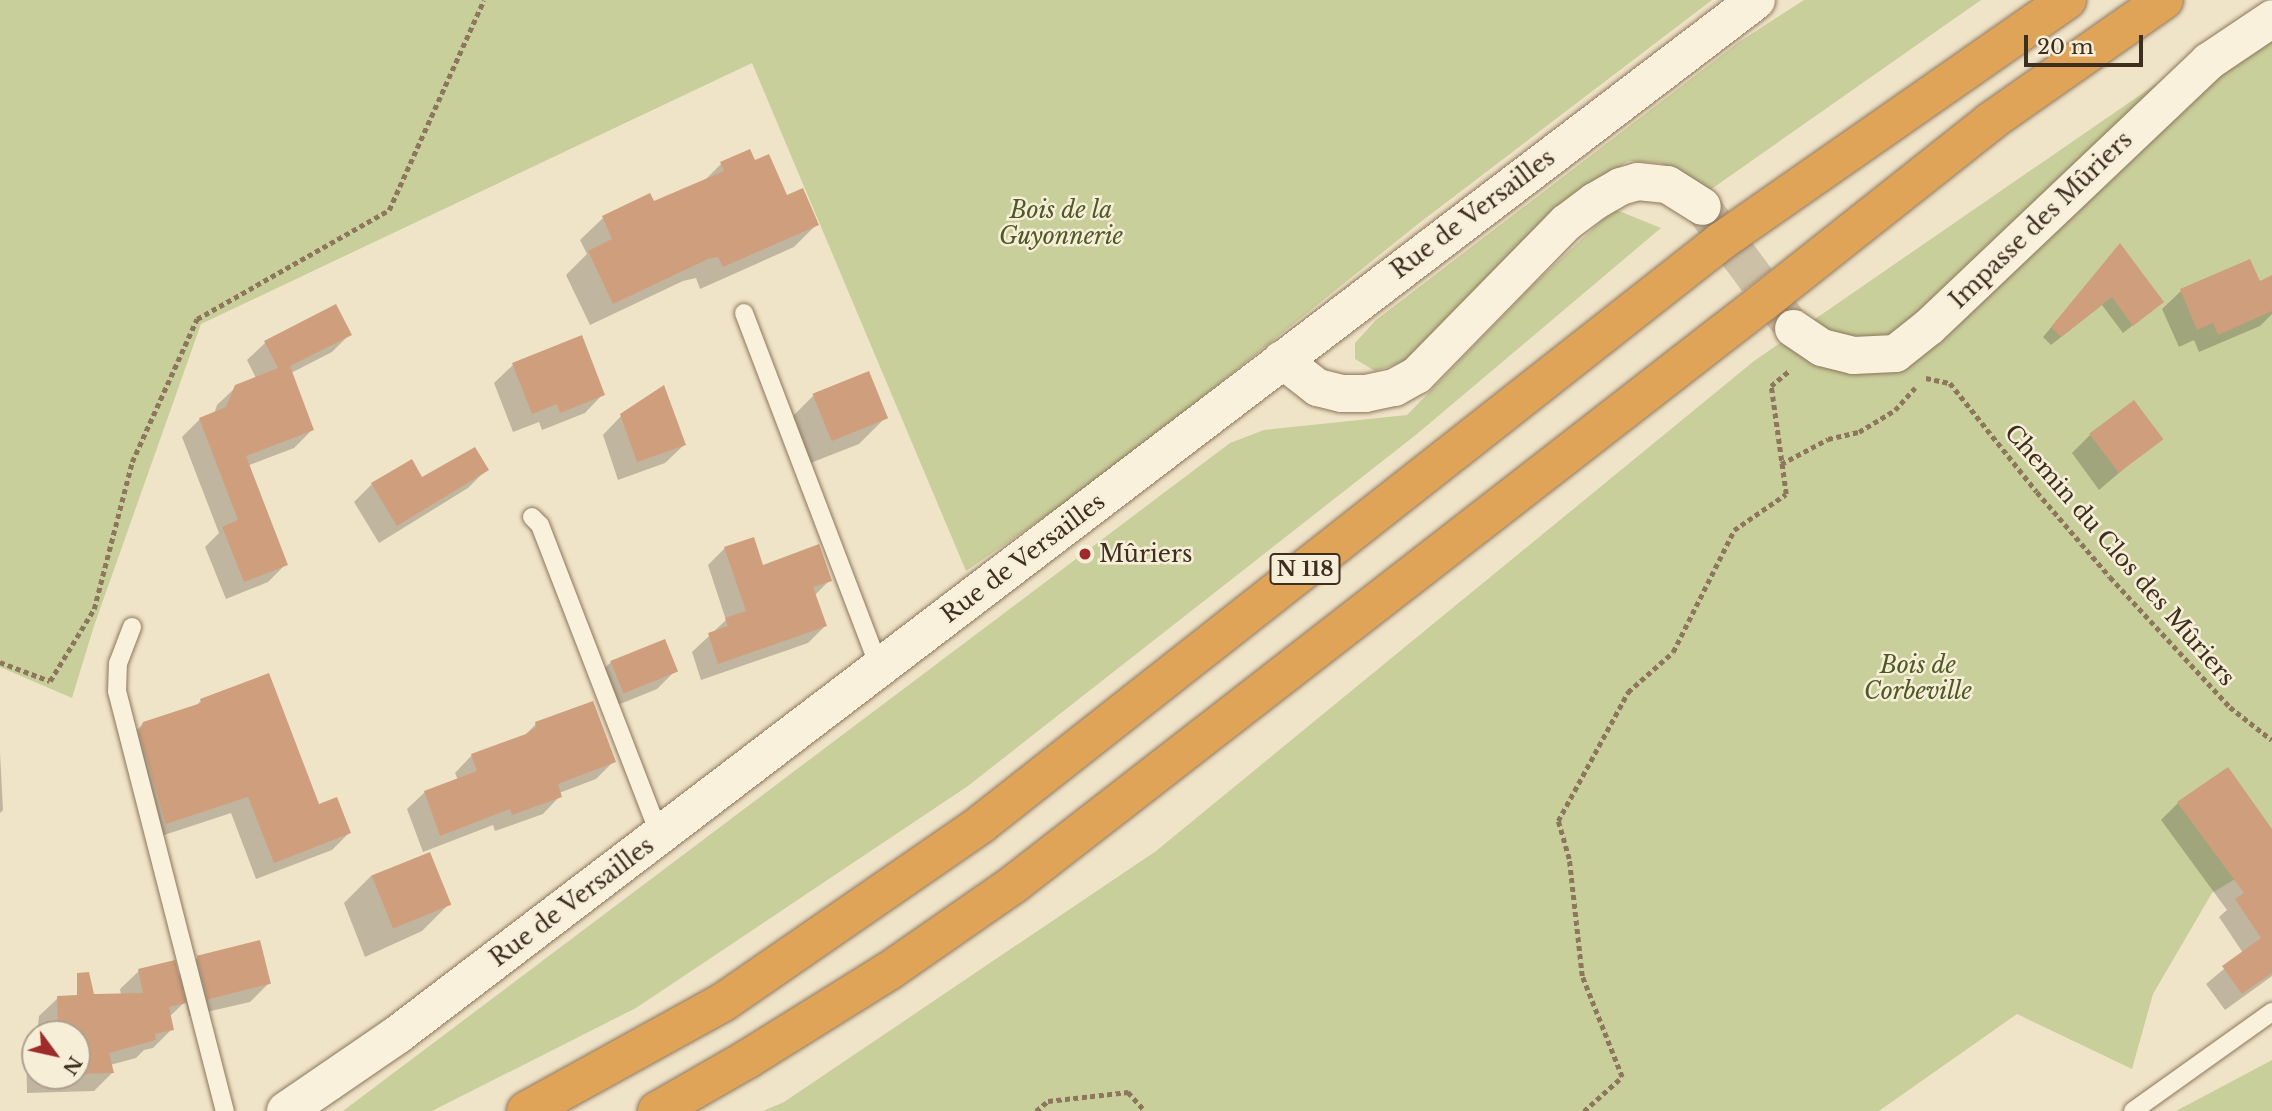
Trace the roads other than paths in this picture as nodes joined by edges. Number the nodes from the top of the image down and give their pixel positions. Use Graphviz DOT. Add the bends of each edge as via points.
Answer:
graph roads {
  1 [pos="1756,0"];
  2 [pos="2067,0"];
  3 [pos="2164,0"];
  4 [pos="2272,18"];
  5 [pos="1702,206"];
  6 [pos="744,313"];
  7 [pos="1793,328"];
  8 [pos="1281,359"];
  9 [pos="532,517"];
  10 [pos="132,627"];
  11 [pos="879,667"];
  12 [pos="659,834"];
  13 [pos="2272,1012"];
  14 [pos="225,1111"];
  15 [pos="286,1111"];
  16 [pos="526,1111"];
  17 [pos="657,1111"];
  18 [pos="2133,1111"];
  1 -- 8 [label="main road, Rue de Versailles"];
  2 -- 16 [label="highway, N 118" via="1720,242 981,824 722,1003"];
  3 -- 17 [label="highway, N 118" via="1991,121 1014,884 889,971"];
  4 -- 7 [label="street, Impasse des Mûriers" via="2208,61 1895,353 1853,355 1821,346"];
  5 -- 8 [label="street" via="1667,184 1637,181 1594,201 1566,222 1416,375 1394,387 1341,393 1317,387"];
  6 -- 11 [label="lane"];
  8 -- 11 [label="main road, Rue de Versailles"];
  9 -- 12 [label="lane" via="541,525"];
  10 -- 14 [label="lane" via="117,663 117,691"];
  11 -- 12 [label="main road, Rue de Versailles"];
  12 -- 15 [label="main road, Rue de Versailles" via="397,1035"];
  13 -- 18 [label="lane"];
}
